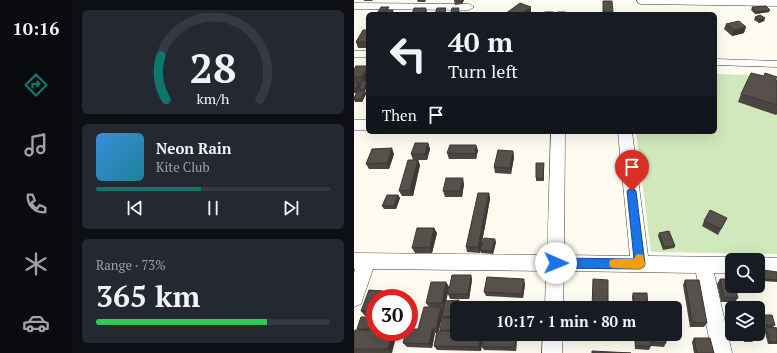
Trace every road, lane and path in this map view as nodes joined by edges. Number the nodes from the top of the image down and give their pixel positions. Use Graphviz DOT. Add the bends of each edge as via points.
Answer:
graph roads {
  1 [pos="641,1"];
  2 [pos="777,4"];
  3 [pos="354,6"];
  4 [pos="469,7"];
  5 [pos="644,12"];
  6 [pos="354,54"];
  7 [pos="366,54"];
  8 [pos="717,62"];
  9 [pos="777,64"];
  10 [pos="354,125"];
  11 [pos="366,125"];
  12 [pos="558,134"];
  13 [pos="625,134"];
  14 [pos="360,261"];
  15 [pos="556,263"];
  16 [pos="640,264"];
  17 [pos="703,265"];
  18 [pos="725,265"];
  19 [pos="765,265"];
  20 [pos="777,266"];
  21 [pos="354,298"];
  22 [pos="554,301"];
  23 [pos="553,341"];
  24 [pos="552,353"];
  25 [pos="722,353"];
  1 -- 2 [label="street"];
  1 -- 5 [label="street"];
  3 -- 4 [label="street"];
  6 -- 7 [label="street"];
  8 -- 9 [label="street"];
  10 -- 11 [label="street"];
  12 -- 15 [label="street"];
  13 -- 16 [label="street"];
  14 -- 15 [label="street"];
  14 -- 21 [label="street"];
  15 -- 16 [label="street"];
  15 -- 22 [label="street"];
  16 -- 17 [label="street"];
  17 -- 18 [label="street"];
  17 -- 25 [label="street"];
  19 -- 20 [label="street"];
  23 -- 24 [label="street"];
}
